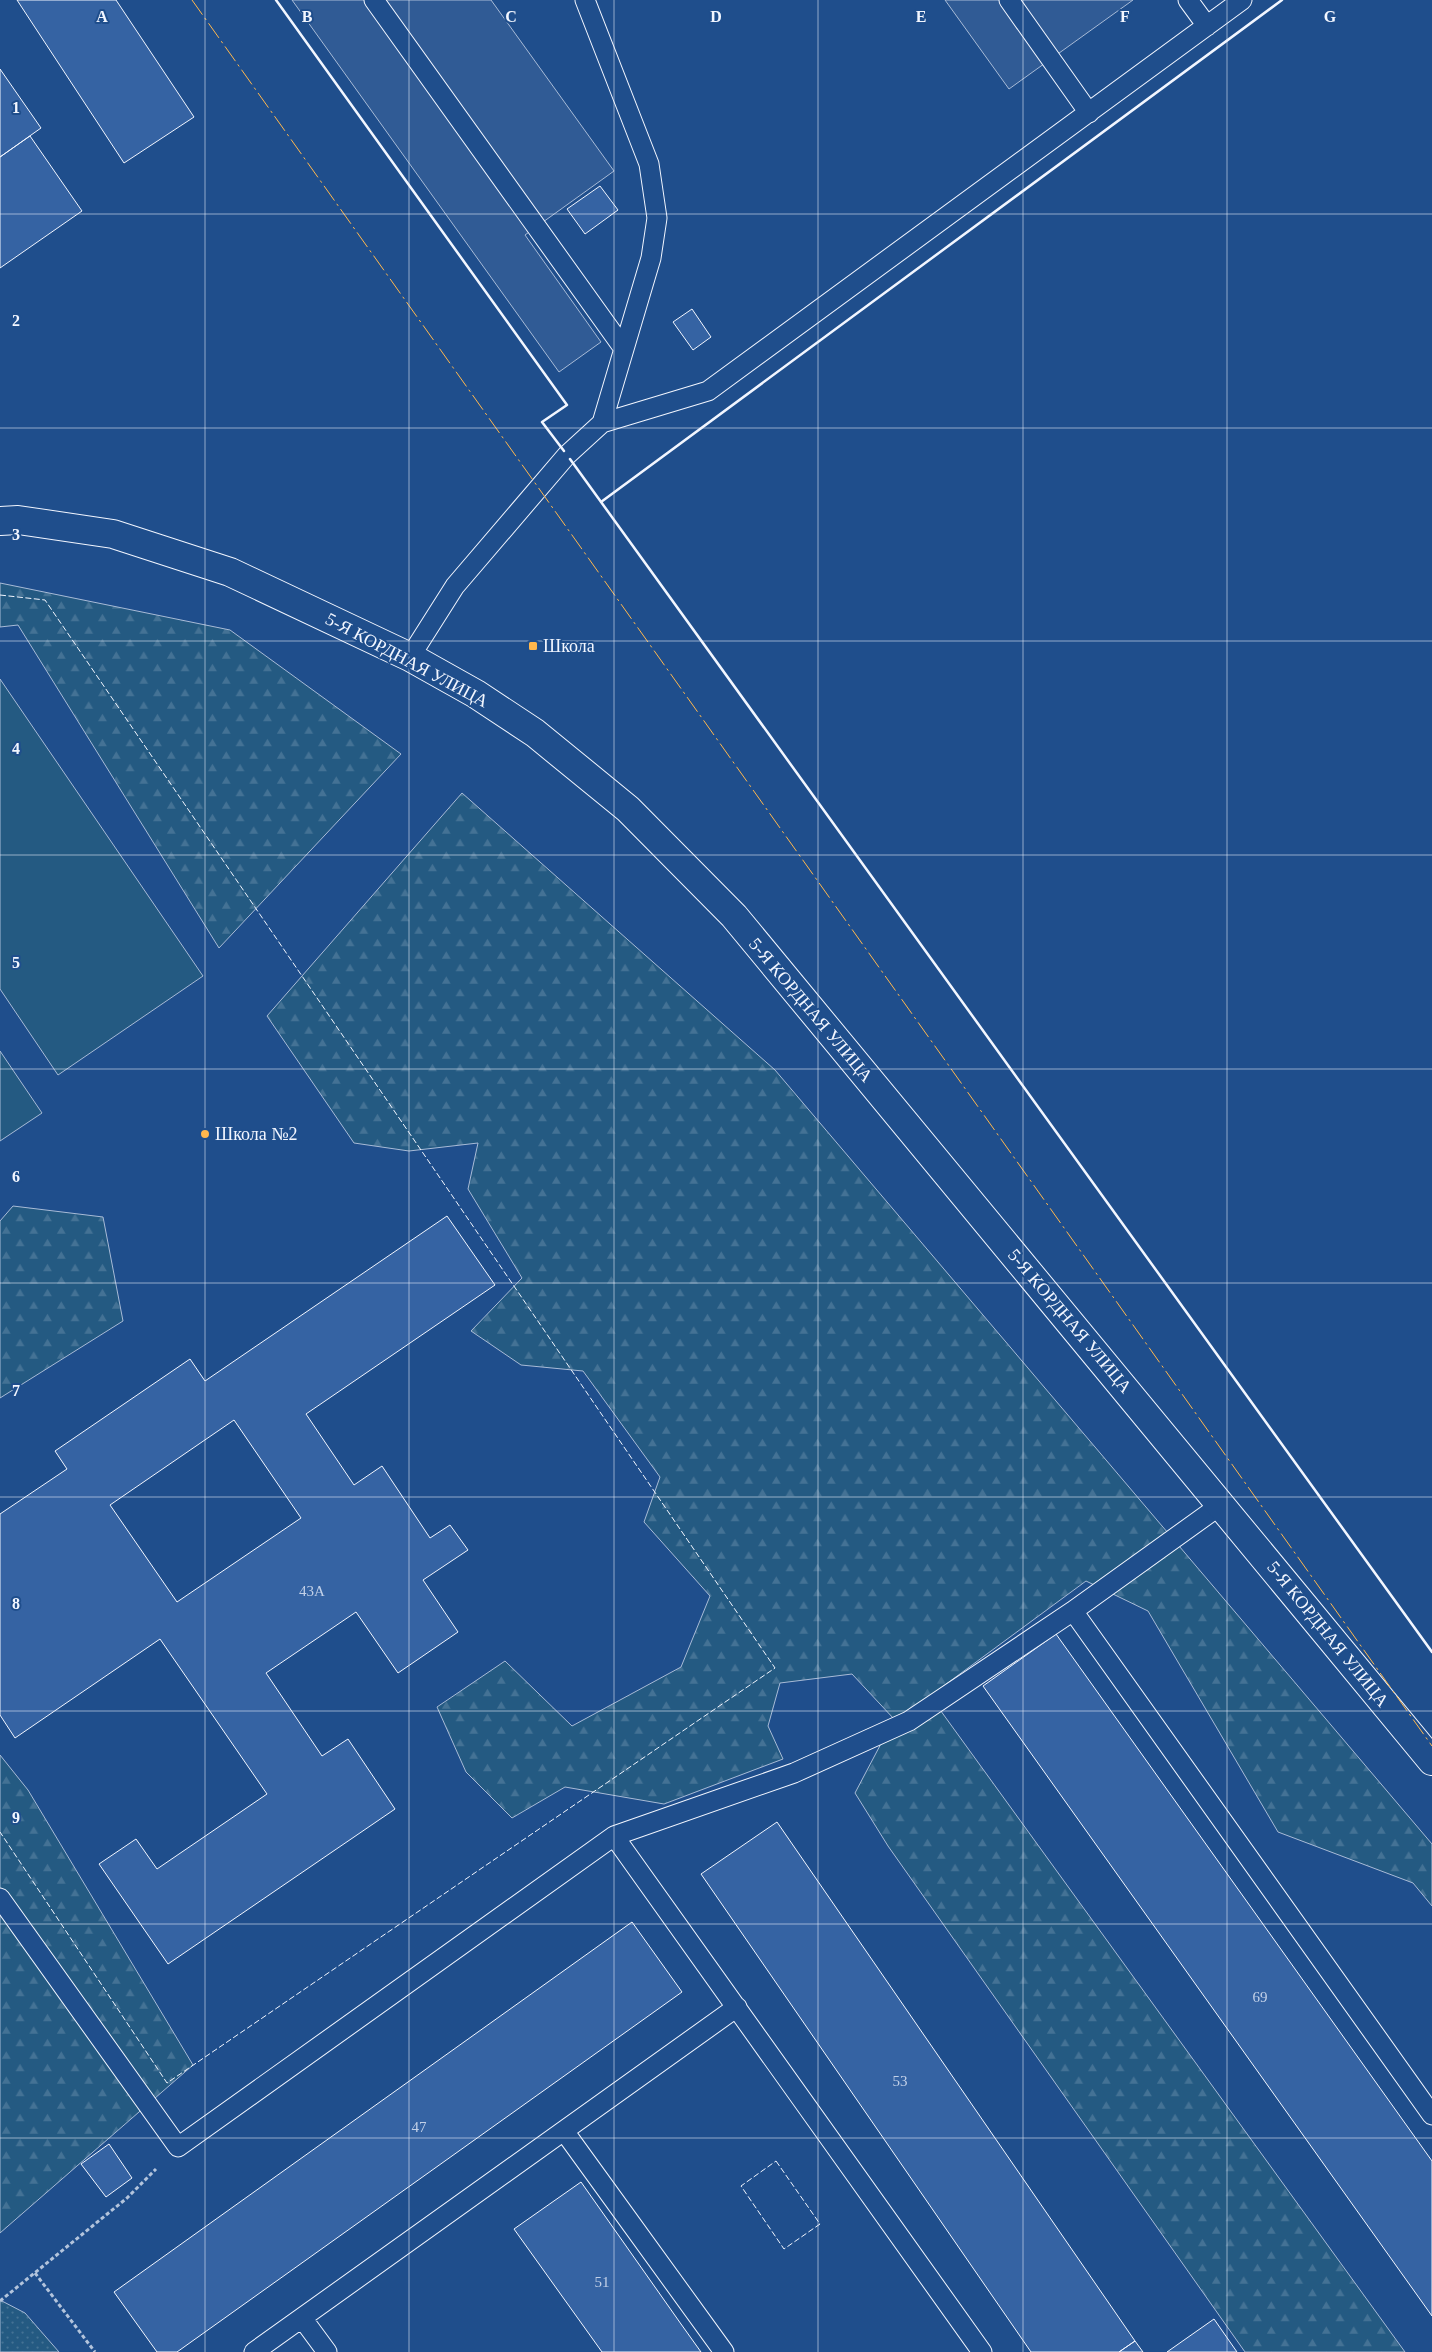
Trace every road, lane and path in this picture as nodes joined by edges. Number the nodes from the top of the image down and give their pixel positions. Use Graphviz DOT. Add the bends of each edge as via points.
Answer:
graph roads {
  1 [pos="374,0"];
  2 [pos="585,0"];
  3 [pos="1009,0"];
  4 [pos="1188,0"];
  5 [pos="1242,0"];
  6 [pos="1207,26"];
  7 [pos="1089,113"];
  8 [pos="624,349"];
  9 [pos="602,422"];
  10 [pos="0,520"];
  11 [pos="410,657"];
  12 [pos="1222,1504"];
  13 [pos="1073,1611"];
  14 [pos="1432,1761"];
  15 [pos="614,1836"];
  16 [pos="0,1898"];
  17 [pos="737,2007"];
  18 [pos="1432,2115"];
  19 [pos="564,2131"];
  20 [pos="178,2147"];
  21 [pos="35,2272"];
  22 [pos="0,2301"];
  23 [pos="302,2318"];
  24 [pos="95,2352"];
  25 [pos="254,2352"];
  26 [pos="327,2352"];
  27 [pos="724,2352"];
  28 [pos="982,2352"];
  1 -- 8 [label="lane"];
  2 -- 8 [label="lane" via="649,164 657,218 652,258"];
  3 -- 7 [label="lane"];
  4 -- 6 [label="lane"];
  5 -- 6 [label="lane"];
  6 -- 7 [label="lane"];
  7 -- 9 [label="lane" via="708,391"];
  8 -- 9 [label="lane"];
  9 -- 11 [label="lane" via="567,455 455,586"];
  10 -- 11 [label="main road, 5-Я КОРДНАЯ УЛИЦА" via="114,534 230,572"];
  11 -- 12 [label="main road, 5-Я КОРДНАЯ УЛИЦА" via="476,694 535,733 628,809 734,916"];
  12 -- 13 [label="lane"];
  12 -- 14 [label="main road, 5-Я КОРДНАЯ УЛИЦА"];
  13 -- 15 [label="lane" via="909,1721 794,1773"];
  13 -- 18 [label="lane"];
  15 -- 17 [label="lane"];
  15 -- 20 [label="lane"];
  16 -- 20 [label="lane"];
  17 -- 19 [label="lane"];
  17 -- 28 [label="lane"];
  19 -- 23 [label="lane"];
  19 -- 27 [label="lane"];
  20 -- 21 [label="path" via="127,2198"];
  21 -- 22 [label="path"];
  21 -- 24 [label="path"];
  23 -- 25 [label="lane"];
  23 -- 26 [label="lane"];
}
